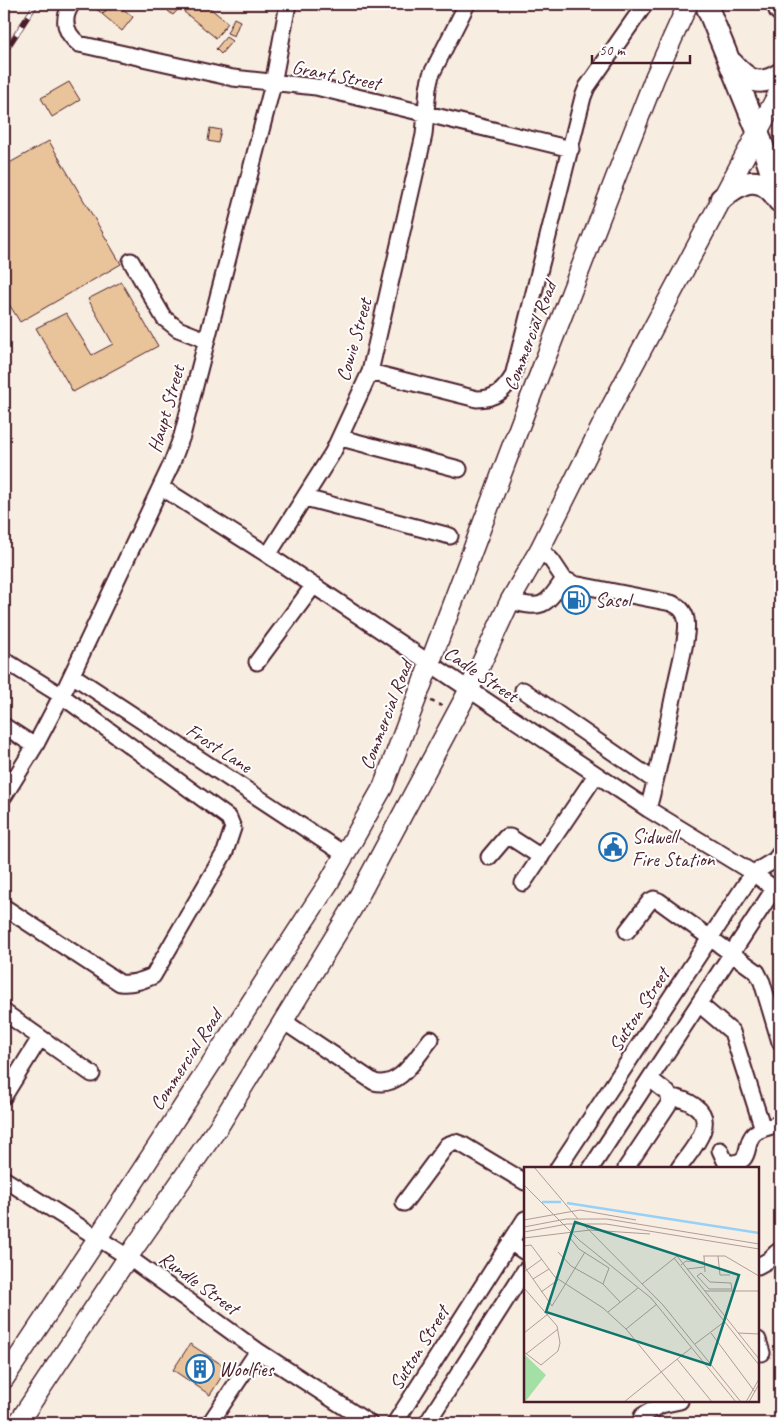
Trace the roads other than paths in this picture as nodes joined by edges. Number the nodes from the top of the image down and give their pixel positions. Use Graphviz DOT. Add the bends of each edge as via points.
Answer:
graph roads {
  1 [pos="72,4"];
  2 [pos="467,4"];
  3 [pos="645,4"];
  4 [pos="688,4"];
  5 [pos="706,4"];
  6 [pos="778,4"];
  7 [pos="284,6"];
  8 [pos="780,10"];
  9 [pos="731,62"];
  10 [pos="273,84"];
  11 [pos="775,87"];
  12 [pos="425,115"];
  13 [pos="758,132"];
  14 [pos="570,149"];
  15 [pos="721,199"];
  16 [pos="780,201"];
  17 [pos="130,261"];
  18 [pos="206,340"];
  19 [pos="370,372"];
  20 [pos="340,438"];
  21 [pos="459,469"];
  22 [pos="161,487"];
  23 [pos="305,498"];
  24 [pos="450,536"];
  25 [pos="540,549"];
  26 [pos="268,555"];
  27 [pos="564,579"];
  28 [pos="314,585"];
  29 [pos="510,601"];
  30 [pos="4,660"];
  31 [pos="258,662"];
  32 [pos="429,663"];
  33 [pos="72,675"];
  34 [pos="468,690"];
  35 [pos="523,690"];
  36 [pos="62,696"];
  37 [pos="4,726"];
  38 [pos="35,746"];
  39 [pos="596,775"];
  40 [pos="655,781"];
  41 [pos="4,796"];
  42 [pos="648,809"];
  43 [pos="344,854"];
  44 [pos="489,857"];
  45 [pos="541,857"];
  46 [pos="778,857"];
  47 [pos="753,873"];
  48 [pos="523,884"];
  49 [pos="777,891"];
  50 [pos="4,907"];
  51 [pos="627,931"];
  52 [pos="710,938"];
  53 [pos="732,953"];
  54 [pos="699,1004"];
  55 [pos="4,1012"];
  56 [pos="283,1021"];
  57 [pos="40,1038"];
  58 [pos="431,1040"];
  59 [pos="780,1042"];
  60 [pos="92,1074"];
  61 [pos="650,1079"];
  62 [pos="4,1096"];
  63 [pos="670,1097"];
  64 [pos="780,1124"];
  65 [pos="763,1129"];
  66 [pos="577,1141"];
  67 [pos="720,1150"];
  68 [pos="595,1162"];
  69 [pos="559,1167"];
  70 [pos="627,1167"];
  71 [pos="680,1167"];
  72 [pos="4,1179"];
  73 [pos="524,1181"];
  74 [pos="404,1203"];
  75 [pos="524,1221"];
  76 [pos="97,1239"];
  77 [pos="510,1242"];
  78 [pos="780,1250"];
  79 [pos="524,1251"];
  80 [pos="128,1257"];
  81 [pos="759,1265"];
  82 [pos="524,1272"];
  83 [pos="258,1351"];
  84 [pos="4,1379"];
  85 [pos="637,1402"];
  86 [pos="661,1403"];
  87 [pos="643,1419"];
  88 [pos="18,1423"];
  89 [pos="210,1423"];
  90 [pos="369,1423"];
  91 [pos="395,1423"];
  92 [pos="427,1423"];
  1 -- 10 [label="street, Grant Street" via="66,16 67,31 79,44 216,75"];
  2 -- 12 [label="street, Cowie Street" via="431,75"];
  3 -- 14 [label="street, Commercial Road" via="586,87"];
  4 -- 32 [label="main road, Commercial Road" via="626,150"];
  5 -- 9 [label="highway"];
  6 -- 8 [label="highway"];
  7 -- 10 [label="street, Haupt Street"];
  9 -- 11 [label="highway" via="747,78"];
  9 -- 13 [label="highway"];
  10 -- 12 [label="street, Grant Street" via="310,86"];
  10 -- 18 [label="street, Haupt Street"];
  11 -- 13 [label="main road"];
  12 -- 14 [label="street, Grant Street"];
  12 -- 19 [label="street, Cowie Street" via="424,135"];
  13 -- 15 [label="main road"];
  13 -- 16 [label="highway"];
  14 -- 19 [label="street, Commercial Road" via="514,376 500,394 477,399"];
  15 -- 16 [label="highway" via="737,187 752,182 767,186"];
  15 -- 25 [label="main road"];
  17 -- 18 [label="street" via="164,318 178,329"];
  18 -- 22 [label="street, Haupt Street" via="182,436"];
  19 -- 20 [label="street, Cowie Street"];
  20 -- 21 [label="street"];
  20 -- 23 [label="street, Cowie Street"];
  22 -- 26 [label="street, Cadle Street"];
  22 -- 33 [label="street, Haupt Street"];
  23 -- 24 [label="street"];
  23 -- 26 [label="street, Cowie Street"];
  25 -- 27 [label="street"];
  25 -- 29 [label="main road"];
  26 -- 28 [label="street, Cadle Street"];
  27 -- 29 [label="street" via="542,605"];
  27 -- 40 [label="street" via="574,584 671,603 685,615 681,659"];
  28 -- 31 [label="street"];
  28 -- 32 [label="street, Cadle Street"];
  29 -- 34 [label="main road"];
  30 -- 36 [label="street"];
  32 -- 34 [label="street, Cadle Street"];
  32 -- 43 [label="main road, Commercial Road" via="383,787"];
  33 -- 36 [label="street, Haupt Street"];
  33 -- 43 [label="street, Frost Lane"];
  34 -- 39 [label="street, Cadle Street"];
  34 -- 56 [label="main road" via="353,907"];
  35 -- 40 [label="street"];
  36 -- 38 [label="street, Haupt Street"];
  36 -- 50 [label="street" via="229,818 233,828 231,839 153,976 141,981 120,983"];
  37 -- 38 [label="street"];
  38 -- 41 [label="street, Haupt Street"];
  39 -- 42 [label="street, Cadle Street"];
  39 -- 45 [label="street"];
  40 -- 42 [label="street"];
  42 -- 47 [label="street, Cadle Street"];
  43 -- 76 [label="main road, Commercial Road" via="328,884"];
  44 -- 45 [label="street" via="506,837"];
  45 -- 48 [label="street"];
  46 -- 47 [label="street"];
  46 -- 49 [label="street"];
  47 -- 49 [label="street, Cadle Street"];
  47 -- 52 [label="street, Sutton Street"];
  49 -- 53 [label="street"];
  51 -- 52 [label="street" via="654,899"];
  52 -- 53 [label="street"];
  52 -- 66 [label="street, Sutton Street"];
  53 -- 54 [label="street"];
  53 -- 59 [label="street" via="760,977"];
  54 -- 61 [label="street"];
  54 -- 65 [label="street" via="732,1032"];
  55 -- 57 [label="street"];
  56 -- 58 [label="street" via="383,1085 400,1077"];
  56 -- 80 [label="main road" via="219,1126"];
  57 -- 60 [label="street"];
  57 -- 62 [label="street"];
  61 -- 63 [label="street"];
  61 -- 68 [label="street"];
  63 -- 70 [label="street" via="670,1102"];
  63 -- 71 [label="street" via="689,1102 702,1110 705,1121 704,1130"];
  64 -- 65 [label="street"];
  65 -- 67 [label="street" via="752,1136 747,1155 740,1160 727,1163"];
  66 -- 68 [label="street"];
  66 -- 69 [label="street, Sutton Street"];
  72 -- 76 [label="street, Rundle Street"];
  73 -- 74 [label="street" via="455,1142 447,1145"];
  75 -- 77 [label="street, Sutton Street"];
  76 -- 80 [label="street, Rundle Street"];
  76 -- 84 [label="main road, Commercial Road"];
  77 -- 79 [label="street"];
  77 -- 91 [label="street, Sutton Street"];
  78 -- 81 [label="street"];
  80 -- 83 [label="street, Rundle Street"];
  80 -- 88 [label="main road"];
  82 -- 92 [label="street"];
  83 -- 89 [label="street"];
  83 -- 90 [label="street, Rundle Street"];
  85 -- 87 [label="street"];
  86 -- 87 [label="street"];
}
